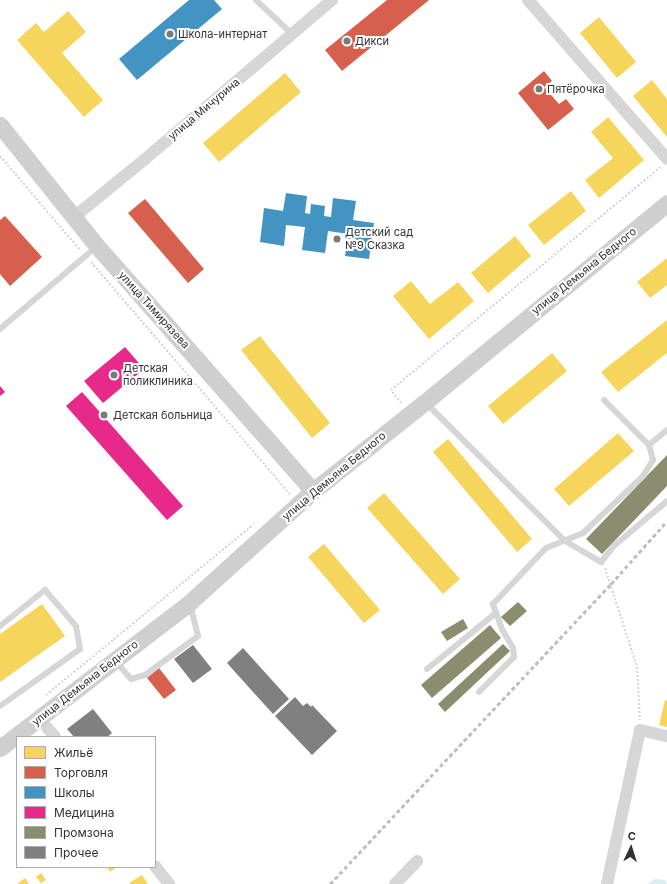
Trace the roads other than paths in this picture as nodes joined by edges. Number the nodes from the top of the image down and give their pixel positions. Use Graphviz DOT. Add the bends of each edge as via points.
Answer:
graph roads {
  1 [pos="256,0"];
  2 [pos="332,0"];
  3 [pos="528,0"];
  4 [pos="292,34"];
  5 [pos="0,126"];
  6 [pos="667,161"];
  7 [pos="667,203"];
  8 [pos="74,217"];
  9 [pos="92,251"];
  10 [pos="0,329"];
  11 [pos="604,400"];
  12 [pos="425,402"];
  13 [pos="667,430"];
  14 [pos="649,445"];
  15 [pos="310,486"];
  16 [pos="667,501"];
  17 [pos="565,541"];
  18 [pos="190,602"];
  19 [pos="496,613"];
  20 [pos="0,626"];
  21 [pos="115,660"];
  22 [pos="427,668"];
  23 [pos="479,692"];
  24 [pos="0,706"];
  25 [pos="40,719"];
  26 [pos="16,736"];
  27 [pos="17,736"];
  28 [pos="53,736"];
  29 [pos="667,736"];
  30 [pos="0,748"];
  31 [pos="417,861"];
  32 [pos="156,867"];
  33 [pos="169,884"];
  34 [pos="395,884"];
  35 [pos="607,884"];
  1 -- 4 [label="lane"];
  2 -- 4 [label="street, улица Мичурина"];
  3 -- 6 [label="street"];
  4 -- 8 [label="street, улица Мичурина"];
  5 -- 8 [label="main road, улица Тимирязева"];
  7 -- 12 [label="main road, улица Демьяна Бедного"];
  8 -- 9 [label="main road, улица Тимирязева"];
  9 -- 10 [label="lane"];
  9 -- 15 [label="main road, улица Тимирязева"];
  11 -- 14 [label="lane"];
  12 -- 15 [label="main road, улица Демьяна Бедного"];
  12 -- 17 [label="lane"];
  13 -- 14 [label="lane"];
  14 -- 17 [label="lane" via="652,460 643,476 583,533"];
  15 -- 18 [label="main road, улица Демьяна Бедного" via="292,499"];
  16 -- 17 [label="lane" via="601,562"];
  17 -- 19 [label="lane" via="546,548 492,604"];
  18 -- 21 [label="main road, улица Демьяна Бедного"];
  18 -- 21 [label="lane" via="198,636 144,675 132,679"];
  19 -- 22 [label="lane"];
  19 -- 23 [label="lane" via="513,648 514,656"];
  20 -- 24 [label="lane" via="45,590 76,626 80,649"];
  21 -- 25 [label="main road, улица Демьяна Бедного"];
  25 -- 27 [label="main road, улица Демьяна Бедного"];
  25 -- 28 [label="street"];
  26 -- 30 [label="main road, улица Демьяна Бедного"];
  29 -- 35 [label="street" via="640,730"];
  31 -- 34 [label="street"];
  32 -- 33 [label="street"];
}
